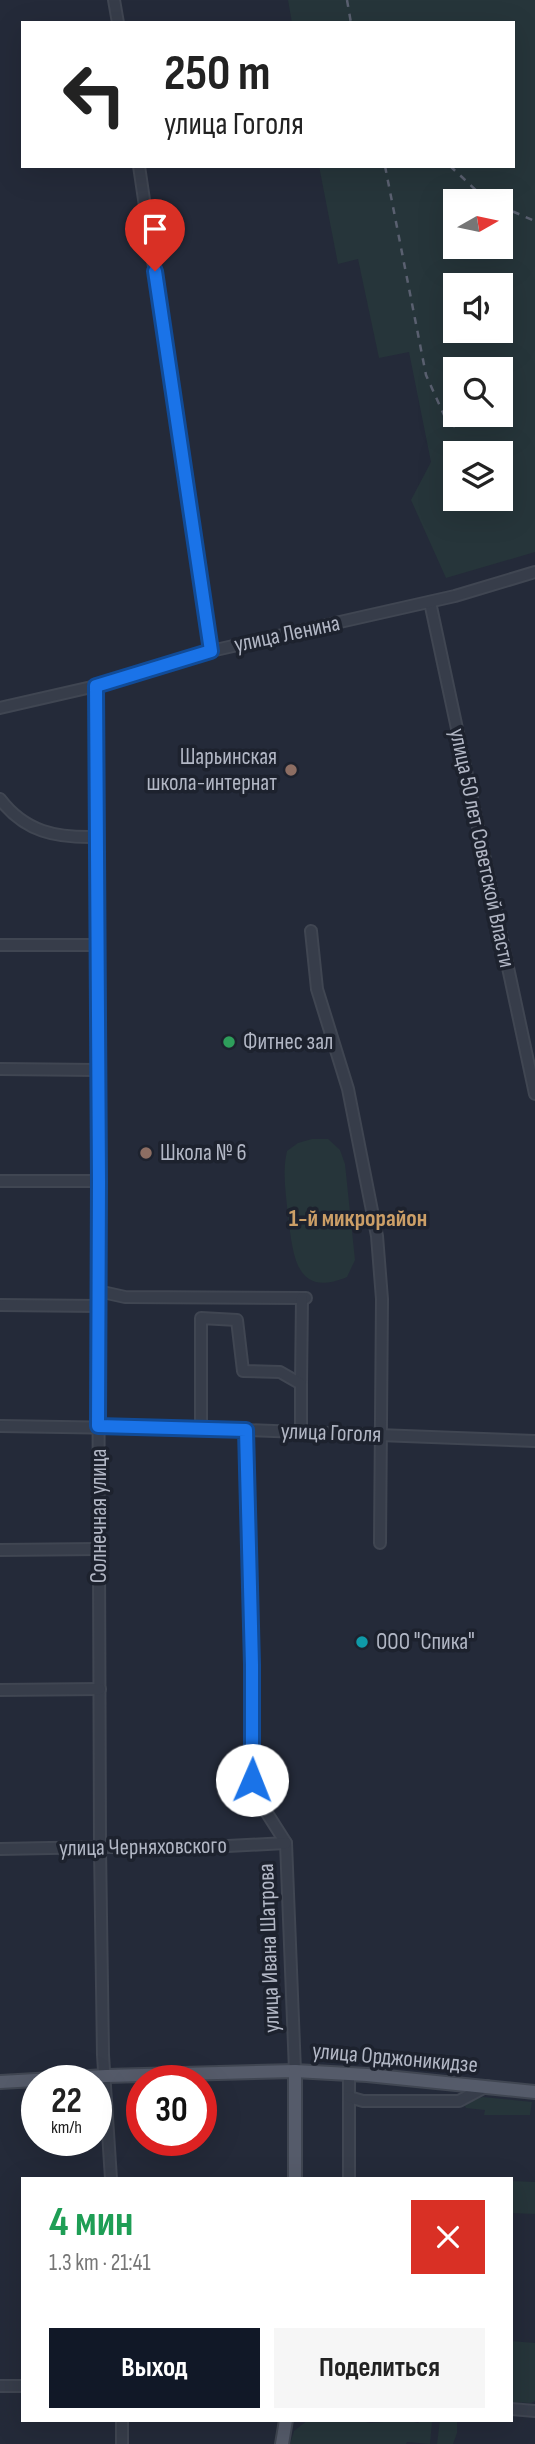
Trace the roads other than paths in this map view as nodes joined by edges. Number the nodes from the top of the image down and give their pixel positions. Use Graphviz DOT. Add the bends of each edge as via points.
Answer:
graph roads {
  1 [pos="114,0"];
  2 [pos="118,21"];
  3 [pos="139,168"];
  4 [pos="535,572"];
  5 [pos="430,602"];
  6 [pos="211,651"];
  7 [pos="96,686"];
  8 [pos="0,708"];
  9 [pos="0,799"];
  10 [pos="96,837"];
  11 [pos="311,931"];
  12 [pos="0,945"];
  13 [pos="97,945"];
  14 [pos="0,1069"];
  15 [pos="99,1070"];
  16 [pos="535,1094"];
  17 [pos="0,1181"];
  18 [pos="99,1181"];
  19 [pos="98,1291"];
  20 [pos="0,1305"];
  21 [pos="98,1306"];
  22 [pos="301,1384"];
  23 [pos="0,1426"];
  24 [pos="98,1426"];
  25 [pos="201,1429"];
  26 [pos="246,1430"];
  27 [pos="300,1432"];
  28 [pos="379,1434"];
  29 [pos="535,1441"];
  30 [pos="380,1543"];
  31 [pos="99,1549"];
  32 [pos="0,1550"];
  33 [pos="0,1689"];
  34 [pos="100,1689"];
  35 [pos="286,1843"];
  36 [pos="100,1847"];
  37 [pos="0,1849"];
  38 [pos="104,2065"];
  39 [pos="295,2071"];
  40 [pos="349,2075"];
  41 [pos="112,2076"];
  42 [pos="21,2081"];
  43 [pos="0,2082"];
  44 [pos="487,2086"];
  45 [pos="535,2092"];
  46 [pos="349,2097"];
  47 [pos="110,2156"];
  48 [pos="111,2177"];
  49 [pos="295,2177"];
  50 [pos="349,2177"];
  51 [pos="0,2386"];
  52 [pos="21,2386"];
  53 [pos="513,2409"];
  54 [pos="535,2411"];
  55 [pos="122,2422"];
  56 [pos="286,2422"];
  57 [pos="122,2444"];
  58 [pos="282,2444"];
  1 -- 2 [label="street"];
  3 -- 6 [label="street"];
  4 -- 5 [label="street, улица Ленина"];
  5 -- 6 [label="street, улица Ленина"];
  5 -- 16 [label="street, улица 50 лет Советской Власти"];
  6 -- 7 [label="street, улица Ленина"];
  7 -- 8 [label="street, улица Ленина"];
  7 -- 10 [label="street, Солнечная улица"];
  9 -- 10 [label="street" via="28,826"];
  10 -- 13 [label="street, Солнечная улица"];
  11 -- 28 [label="street" via="317,989 348,1089 377,1237 382,1299"];
  12 -- 13 [label="street"];
  13 -- 15 [label="street, Солнечная улица"];
  14 -- 15 [label="street"];
  15 -- 18 [label="street, Солнечная улица"];
  17 -- 18 [label="street"];
  18 -- 19 [label="street, Солнечная улица"];
  19 -- 21 [label="street, Солнечная улица"];
  19 -- 22 [label="street" via="125,1297 304,1298"];
  20 -- 21 [label="street"];
  21 -- 24 [label="street, Солнечная улица"];
  22 -- 25 [label="street" via="280,1372 243,1371 237,1320 201,1318"];
  22 -- 27 [label="street"];
  23 -- 24 [label="street, улица Гоголя"];
  24 -- 25 [label="street, улица Гоголя"];
  24 -- 31 [label="street, Солнечная улица"];
  25 -- 26 [label="street, улица Гоголя"];
  26 -- 27 [label="street, улица Гоголя"];
  26 -- 35 [label="street, улица Ивана Шатрова" via="252,1780 258,1800"];
  27 -- 28 [label="street, улица Гоголя"];
  28 -- 29 [label="street, улица Гоголя"];
  28 -- 30 [label="street"];
  31 -- 32 [label="street"];
  31 -- 34 [label="street, Солнечная улица"];
  33 -- 34 [label="street"];
  34 -- 36 [label="street, Солнечная улица"];
  35 -- 36 [label="street, улица Черняховского"];
  35 -- 39 [label="street, улица Ивана Шатрова"];
  36 -- 37 [label="street, улица Черняховского"];
  36 -- 38 [label="street, Солнечная улица"];
  39 -- 40 [label="main road, улица Орджоникидзе"];
  39 -- 41 [label="main road, улица Орджоникидзе"];
  39 -- 49 [label="main road, улица Ивана Шатрова"];
  40 -- 44 [label="main road, улица Орджоникидзе"];
  40 -- 46 [label="street"];
  42 -- 43 [label="main road, улица Орджоникидзе"];
  44 -- 45 [label="main road, улица Орджоникидзе"];
  44 -- 46 [label="street" via="459,2101"];
  46 -- 50 [label="street"];
  47 -- 48 [label="street, Солнечная улица"];
  51 -- 52 [label="street"];
  53 -- 54 [label="street"];
  55 -- 57 [label="street"];
  56 -- 58 [label="main road"];
}
